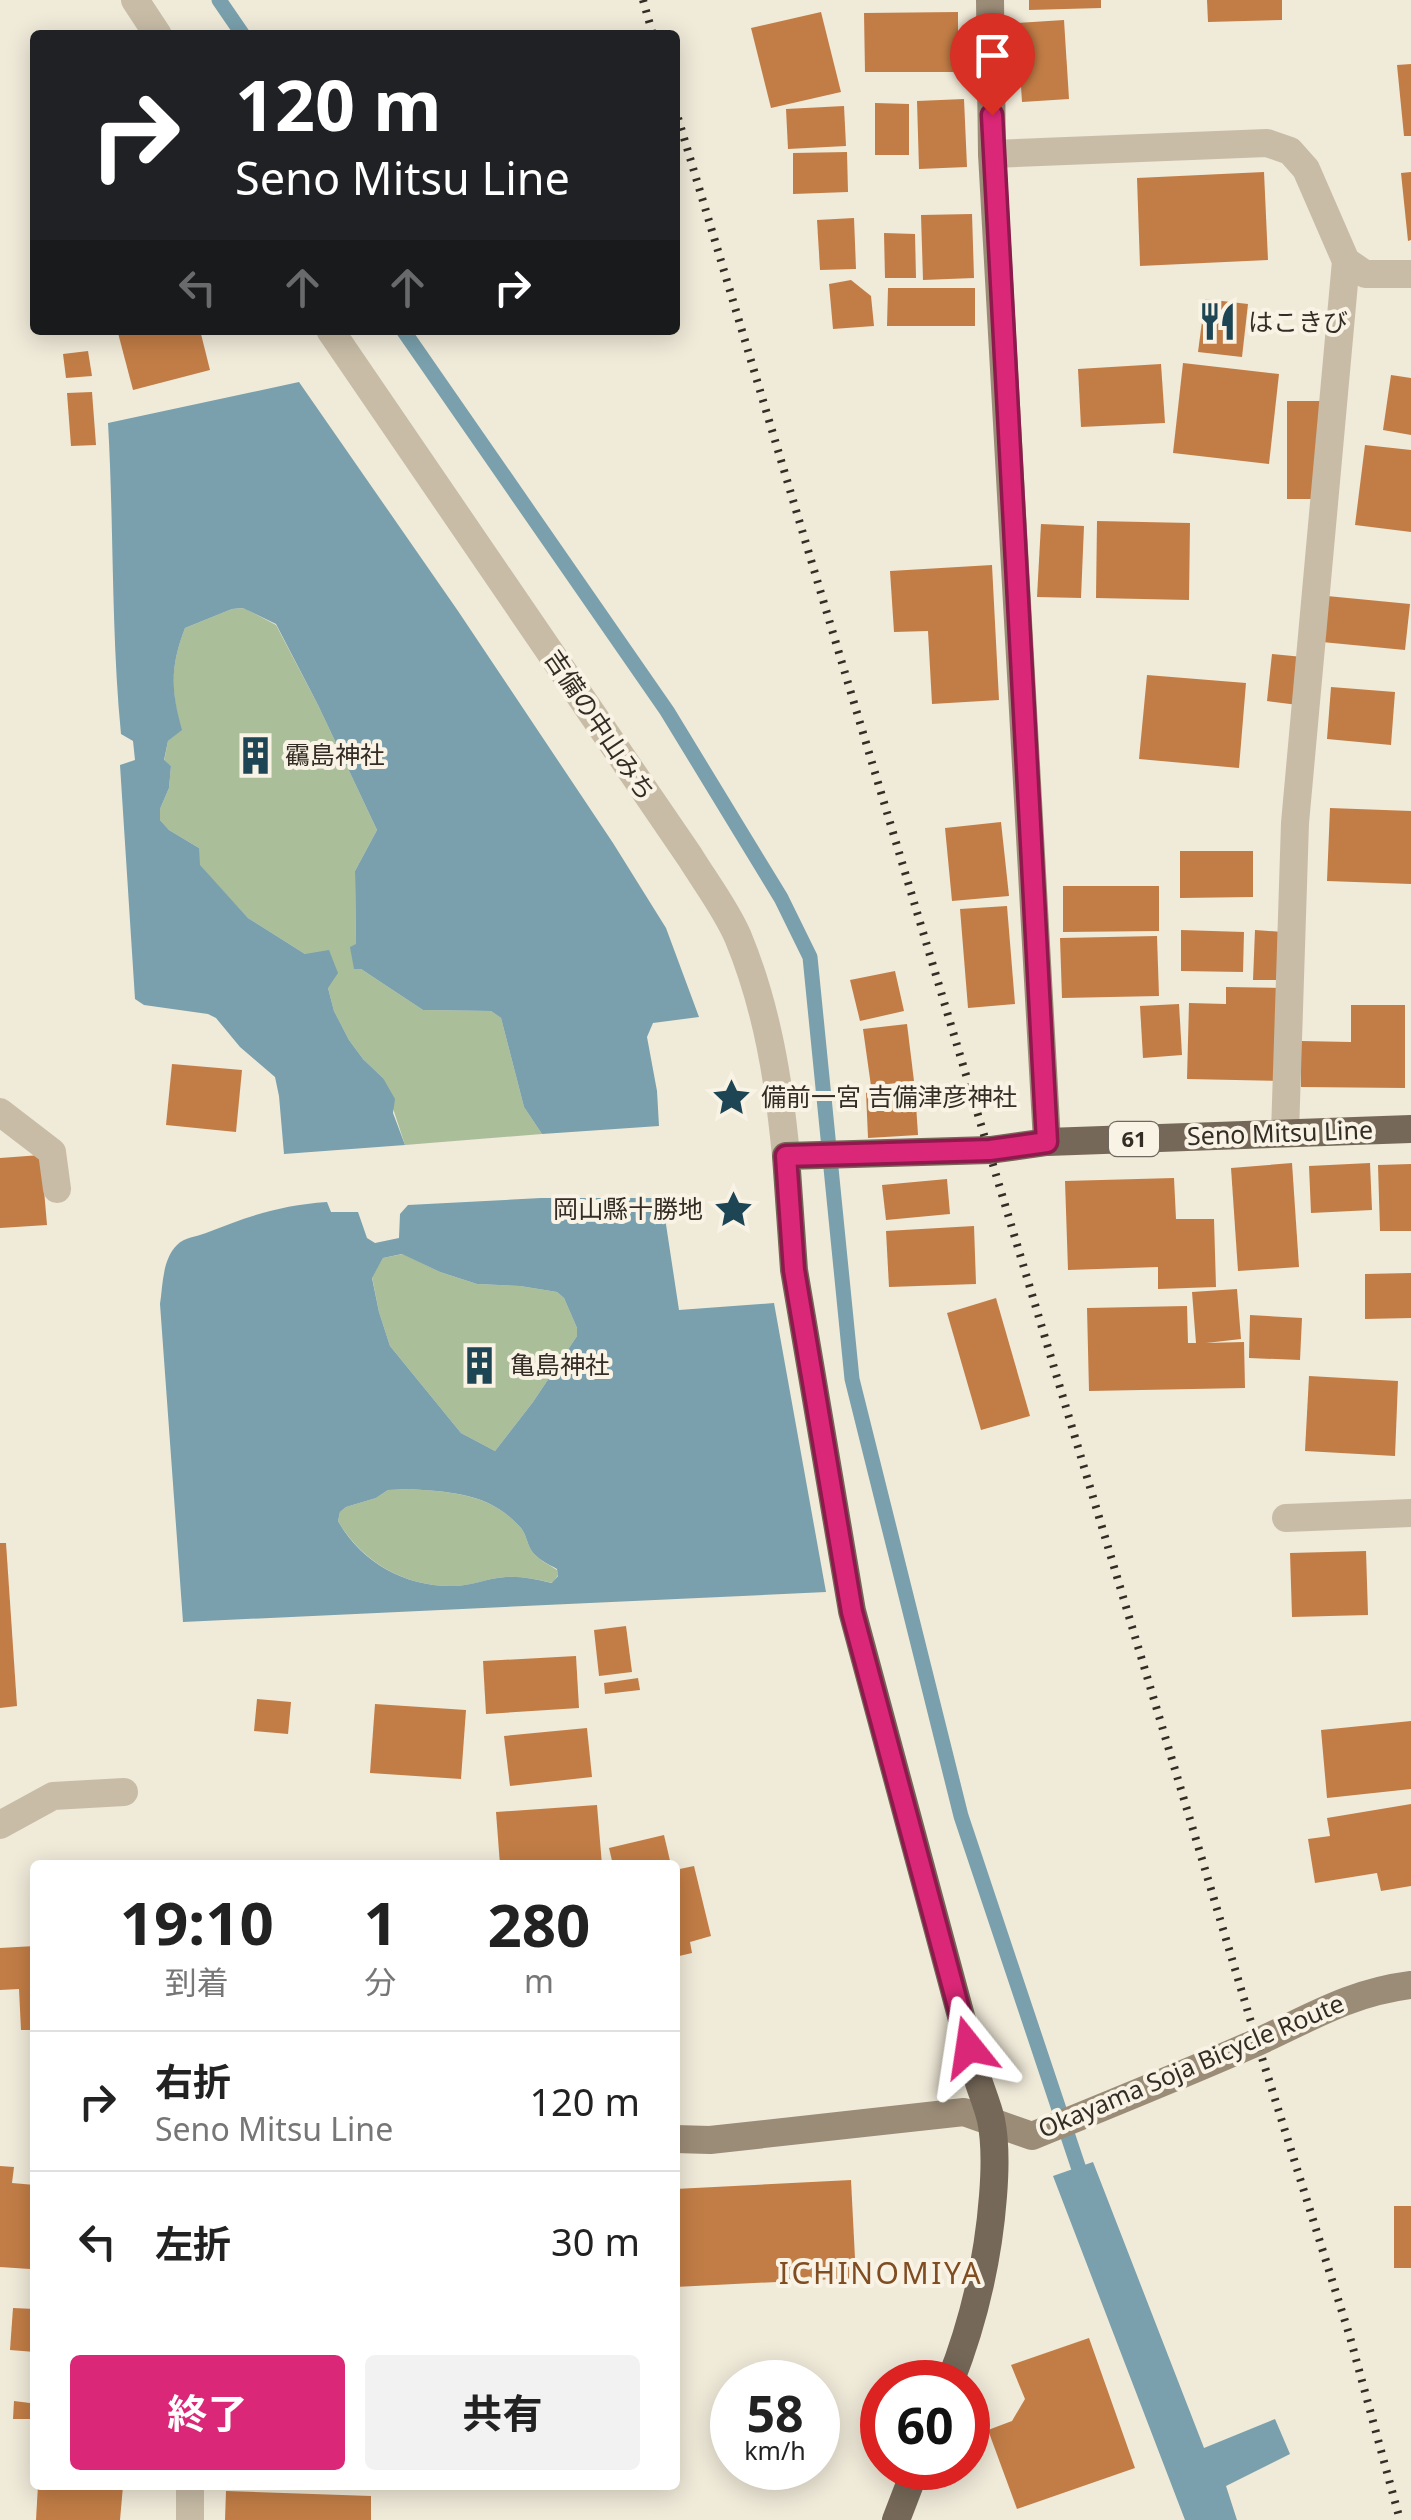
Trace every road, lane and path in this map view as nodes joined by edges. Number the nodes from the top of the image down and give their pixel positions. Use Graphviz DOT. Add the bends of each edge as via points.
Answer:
graph roads {
  1 [pos="135,0"];
  2 [pos="990,0"];
  3 [pos="155,30"];
  4 [pos="992,154"];
  5 [pos="1346,260"];
  6 [pos="1411,274"];
  7 [pos="333,335"];
  8 [pos="0,1112"];
  9 [pos="1411,1129"];
  10 [pos="1285,1133"];
  11 [pos="1047,1142"];
  12 [pos="798,1156"];
  13 [pos="57,1189"];
  14 [pos="1411,1513"];
  15 [pos="1286,1518"];
  16 [pos="124,1792"];
  17 [pos="0,1825"];
  18 [pos="1411,1984"];
  19 [pos="991,2122"];
  20 [pos="680,2138"];
  21 [pos="958,2360"];
  22 [pos="190,2490"];
  23 [pos="908,2490"];
  24 [pos="190,2520"];
  25 [pos="896,2520"];
  1 -- 3 [label="street"];
  2 -- 4 [label="main road"];
  4 -- 5 [label="street" via="1267,143 1290,151 1306,169"];
  4 -- 11 [label="main road"];
  5 -- 6 [label="street" via="1364,274"];
  5 -- 10 [label="street" via="1295,823"];
  7 -- 12 [label="street, 吉備の中山みち" via="736,933 763,1006"];
  8 -- 13 [label="street" via="52,1152"];
  9 -- 10 [label="main road, Seno Mitsu Line / 61"];
  10 -- 11 [label="main road, Seno Mitsu Line / 61"];
  11 -- 12 [label="main road, Seno Mitsu Line / 61"];
  12 -- 19 [label="main road" via="794,1270 852,1612"];
  14 -- 15 [label="street"];
  16 -- 17 [label="street" via="53,1796"];
  18 -- 19 [label="main road, Okayama Soja Bicycle Route" via="1329,2006 1032,2136"];
  19 -- 20 [label="main road, Okayama Soja Bicycle Route" via="964,2112"];
  19 -- 21 [label="main road" via="989,2246"];
  22 -- 24 [label="street"];
  23 -- 25 [label="main road"];
}
